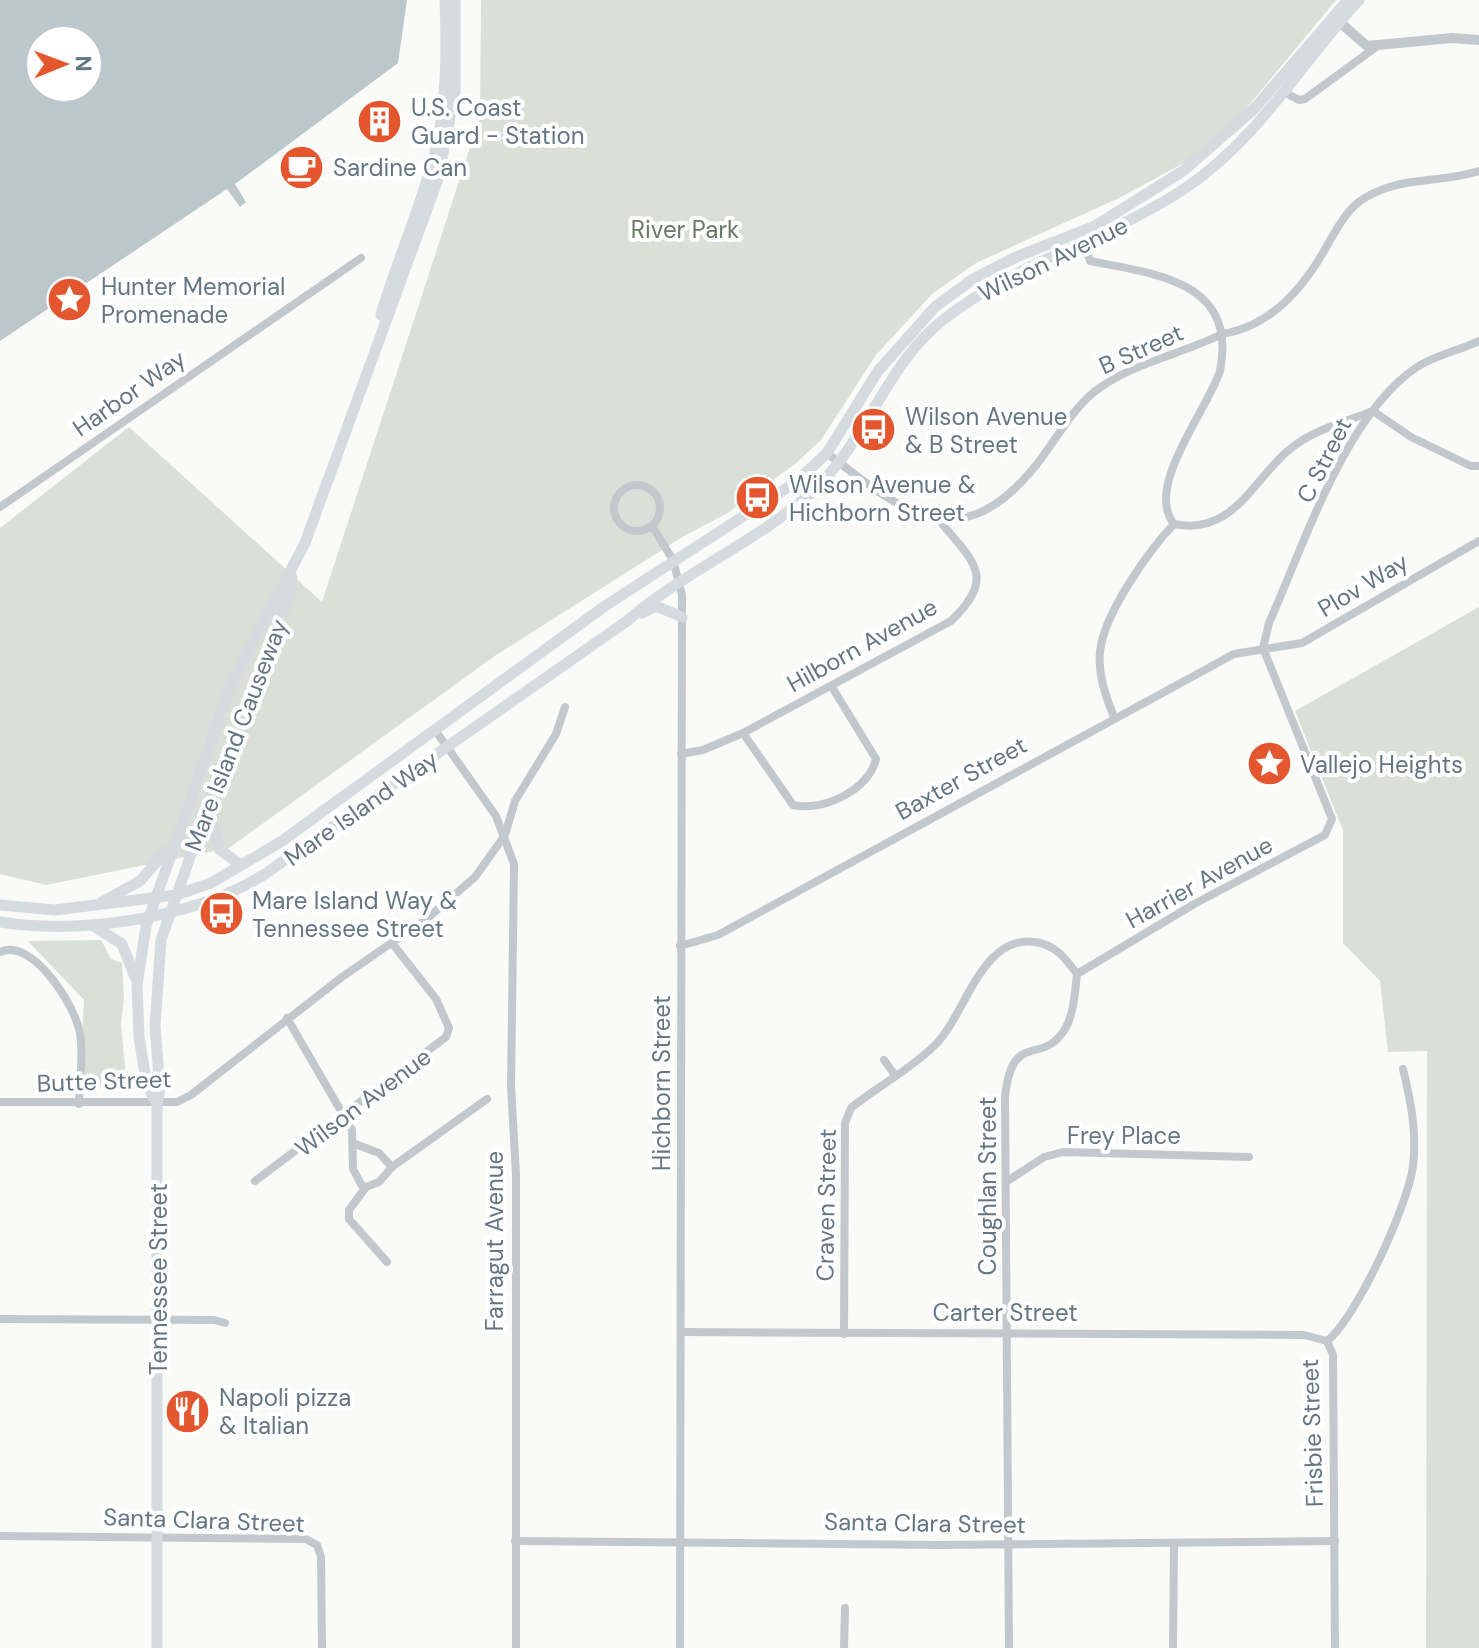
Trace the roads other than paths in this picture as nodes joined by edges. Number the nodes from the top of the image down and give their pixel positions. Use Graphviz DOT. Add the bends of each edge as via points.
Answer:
graph roads {
  1 [pos="445,0"];
  2 [pos="455,0"];
  3 [pos="1348,0"];
  4 [pos="1359,0"];
  5 [pos="1335,19"];
  6 [pos="1479,40"];
  7 [pos="1376,47"];
  8 [pos="1286,93"];
  9 [pos="1479,171"];
  10 [pos="1082,238"];
  11 [pos="361,258"];
  12 [pos="1222,334"];
  13 [pos="1479,341"];
  14 [pos="370,358"];
  15 [pos="1373,411"];
  16 [pos="827,453"];
  17 [pos="838,462"];
  18 [pos="1479,466"];
  19 [pos="0,507"];
  20 [pos="939,520"];
  21 [pos="1174,524"];
  22 [pos="652,526"];
  23 [pos="1479,541"];
  24 [pos="673,560"];
  25 [pos="292,574"];
  26 [pos="679,580"];
  27 [pos="682,617"];
  28 [pos="627,621"];
  29 [pos="1263,648"];
  30 [pos="832,687"];
  31 [pos="565,707"];
  32 [pos="1114,717"];
  33 [pos="435,730"];
  34 [pos="743,733"];
  35 [pos="448,748"];
  36 [pos="681,754"];
  37 [pos="214,789"];
  38 [pos="505,835"];
  39 [pos="175,838"];
  40 [pos="241,865"];
  41 [pos="176,895"];
  42 [pos="153,900"];
  43 [pos="0,905"];
  44 [pos="85,907"];
  45 [pos="171,911"];
  46 [pos="149,916"];
  47 [pos="0,922"];
  48 [pos="92,925"];
  49 [pos="392,943"];
  50 [pos="680,946"];
  51 [pos="0,952"];
  52 [pos="1077,974"];
  53 [pos="137,985"];
  54 [pos="287,1018"];
  55 [pos="884,1060"];
  56 [pos="1403,1069"];
  57 [pos="895,1075"];
  58 [pos="487,1099"];
  59 [pos="0,1102"];
  60 [pos="157,1103"];
  61 [pos="79,1104"];
  62 [pos="343,1115"];
  63 [pos="355,1144"];
  64 [pos="1249,1157"];
  65 [pos="392,1167"];
  66 [pos="255,1181"];
  67 [pos="1006,1182"];
  68 [pos="366,1187"];
  69 [pos="387,1262"];
  70 [pos="0,1319"];
  71 [pos="159,1319"];
  72 [pos="225,1323"];
  73 [pos="1007,1331"];
  74 [pos="681,1332"];
  75 [pos="844,1334"];
  76 [pos="1327,1341"];
  77 [pos="0,1536"];
  78 [pos="157,1536"];
  79 [pos="682,1540"];
  80 [pos="515,1541"];
  81 [pos="1335,1541"];
  82 [pos="1174,1544"];
  83 [pos="1009,1545"];
  84 [pos="845,1608"];
  85 [pos="157,1648"];
  86 [pos="322,1648"];
  87 [pos="516,1648"];
  88 [pos="680,1648"];
  89 [pos="844,1648"];
  90 [pos="1009,1648"];
  91 [pos="1173,1648"];
  92 [pos="1335,1648"];
  1 -- 14 [label="main road, Mare Island Causeway" via="447,67 440,129"];
  2 -- 14 [label="main road, Mare Island Causeway" via="457,68 444,155"];
  3 -- 5 [label="main road, Wilson Avenue"];
  4 -- 5 [label="main road, Wilson Avenue"];
  5 -- 7 [label="street" via="1362,43"];
  5 -- 8 [label="main road, Wilson Avenue"];
  5 -- 10 [label="main road, Wilson Avenue" via="1237,127 1148,196"];
  6 -- 7 [label="street"];
  7 -- 8 [label="street" via="1307,99"];
  8 -- 10 [label="main road, Wilson Avenue" via="1244,139 1190,185"];
  9 -- 12 [label="street, B Street" via="1401,181 1372,193 1342,220 1296,294 1238,331"];
  10 -- 12 [label="street" via="1090,261 1190,288 1218,316"];
  10 -- 16 [label="main road, Wilson Avenue" via="1016,257 935,307 878,371"];
  10 -- 17 [label="main road, Wilson Avenue" via="979,294 942,321 887,382"];
  11 -- 19 [label="street, Harbor Way"];
  12 -- 20 [label="street, B Street" via="1104,386 1074,412 1038,463 998,504 981,515"];
  12 -- 21 [label="street" via="1223,358 1215,388 1167,481 1164,508"];
  13 -- 15 [label="street, C Street" via="1420,365"];
  14 -- 25 [label="main road, Mare Island Causeway"];
  15 -- 18 [label="street" via="1411,437"];
  15 -- 21 [label="street" via="1300,442 1225,517 1204,527"];
  15 -- 29 [label="street, C Street" via="1351,440 1269,623"];
  16 -- 17 [label="street, B Street"];
  16 -- 24 [label="main road, Wilson Avenue" via="768,503"];
  17 -- 20 [label="street, B Street" via="911,513"];
  17 -- 26 [label="main road, Wilson Avenue" via="804,498"];
  20 -- 30 [label="street, Hilborn Avenue" via="971,555 978,574 975,594 951,621"];
  21 -- 32 [label="street" via="1152,547 1101,644 1101,676"];
  22 -- 22 [label="street, Hichborn Street" via="660,506 653,492 636,485 620,493 614,511 618,521 637,531"];
  22 -- 24 [label="street, Hichborn Street"];
  23 -- 29 [label="street, Plov Way" via="1302,643"];
  24 -- 26 [label="street, Hichborn Street"];
  24 -- 33 [label="main road, Mare Island Way"];
  25 -- 37 [label="main road, Mare Island Causeway" via="290,594"];
  25 -- 39 [label="main road, Mare Island Causeway" via="232,682"];
  26 -- 27 [label="street, Hichborn Street"];
  26 -- 28 [label="main road, Mare Island Way"];
  27 -- 28 [label="main road" via="656,606"];
  27 -- 36 [label="street, Hichborn Street"];
  28 -- 35 [label="main road, Mare Island Way"];
  29 -- 32 [label="street, Baxter Street" via="1234,654"];
  29 -- 52 [label="street, Harrier Avenue" via="1332,819 1325,835"];
  30 -- 34 [label="street, Hilborn Avenue"];
  30 -- 34 [label="street" via="876,759 863,783 827,803 793,805"];
  31 -- 38 [label="street" via="556,734 515,801"];
  32 -- 50 [label="street, Baxter Street" via="718,935"];
  33 -- 35 [label="street"];
  33 -- 40 [label="main road, Mare Island Way"];
  34 -- 36 [label="street, Hilborn Avenue"];
  35 -- 38 [label="street"];
  35 -- 45 [label="main road, Mare Island Way" via="238,892"];
  36 -- 50 [label="street, Hichborn Street"];
  37 -- 40 [label="main road" via="212,820 219,849"];
  37 -- 41 [label="main road, Mare Island Causeway"];
  38 -- 49 [label="street" via="463,889"];
  38 -- 80 [label="street, Farragut Avenue" via="514,864 515,901"];
  39 -- 42 [label="main road, Mare Island Causeway"];
  39 -- 44 [label="main road" via="140,881"];
  40 -- 41 [label="main road, Mare Island Way"];
  41 -- 42 [label="main road, Mare Island Way"];
  41 -- 45 [label="main road, Tennessee Street"];
  42 -- 44 [label="main road, Mare Island Way"];
  42 -- 46 [label="main road, Tennessee Street"];
  43 -- 44 [label="main road, Mare Island Way"];
  45 -- 46 [label="main road, Mare Island Way"];
  45 -- 60 [label="main road, Tennessee Street" via="161,940 156,991"];
  46 -- 48 [label="main road, Mare Island Way"];
  46 -- 53 [label="main road, Tennessee Street"];
  47 -- 48 [label="main road, Mare Island Way"];
  48 -- 53 [label="main road" via="122,944"];
  49 -- 54 [label="street, Butte Street"];
  49 -- 62 [label="street, Wilson Avenue" via="436,999 449,1028 435,1048"];
  50 -- 74 [label="street, Hichborn Street"];
  51 -- 61 [label="street" via="13,948 28,954 71,1009 80,1034"];
  52 -- 57 [label="street, Craven Street" via="1049,944 1026,941 1005,947 991,958 936,1045"];
  52 -- 67 [label="street, Coughlan Street" via="1066,1028 1057,1039 1012,1062 1008,1070"];
  53 -- 60 [label="main road, Tennessee Street" via="147,1086"];
  54 -- 60 [label="street, Butte Street" via="205,1084 177,1102"];
  54 -- 62 [label="street"];
  55 -- 57 [label="street"];
  56 -- 76 [label="street, Frisbie Street" via="1413,1112 1413,1169 1351,1314"];
  57 -- 75 [label="street, Craven Street" via="851,1108 845,1123"];
  58 -- 65 [label="street"];
  59 -- 61 [label="street, Butte Street"];
  60 -- 61 [label="street, Butte Street"];
  60 -- 71 [label="main road, Tennessee Street"];
  62 -- 63 [label="street"];
  62 -- 66 [label="street, Wilson Avenue"];
  63 -- 65 [label="street" via="379,1153"];
  63 -- 68 [label="street" via="353,1169"];
  64 -- 67 [label="street, Frey Place" via="1063,1152 1044,1157"];
  65 -- 68 [label="street"];
  67 -- 73 [label="street, Coughlan Street"];
  68 -- 69 [label="street" via="349,1210 349,1219"];
  70 -- 71 [label="street"];
  71 -- 72 [label="street"];
  71 -- 78 [label="main road, Tennessee Street"];
  73 -- 75 [label="street, Carter Street"];
  73 -- 76 [label="street, Carter Street" via="1304,1335"];
  73 -- 83 [label="street, Coughlan Street"];
  74 -- 75 [label="street, Carter Street"];
  74 -- 79 [label="street, Hichborn Street"];
  76 -- 81 [label="street, Frisbie Street" via="1333,1355"];
  77 -- 78 [label="street, Santa Clara Street"];
  78 -- 85 [label="main road, Tennessee Street"];
  78 -- 86 [label="street, Santa Clara Street" via="306,1539 317,1545"];
  79 -- 80 [label="street, Santa Clara Street"];
  79 -- 83 [label="street, Santa Clara Street"];
  79 -- 88 [label="street, Hichborn Street"];
  80 -- 87 [label="street, Farragut Avenue"];
  81 -- 82 [label="street, Santa Clara Street"];
  81 -- 92 [label="street, Frisbie Street"];
  82 -- 83 [label="street, Santa Clara Street"];
  82 -- 91 [label="street"];
  83 -- 90 [label="street, Coughlan Street"];
  84 -- 89 [label="street"];
}
